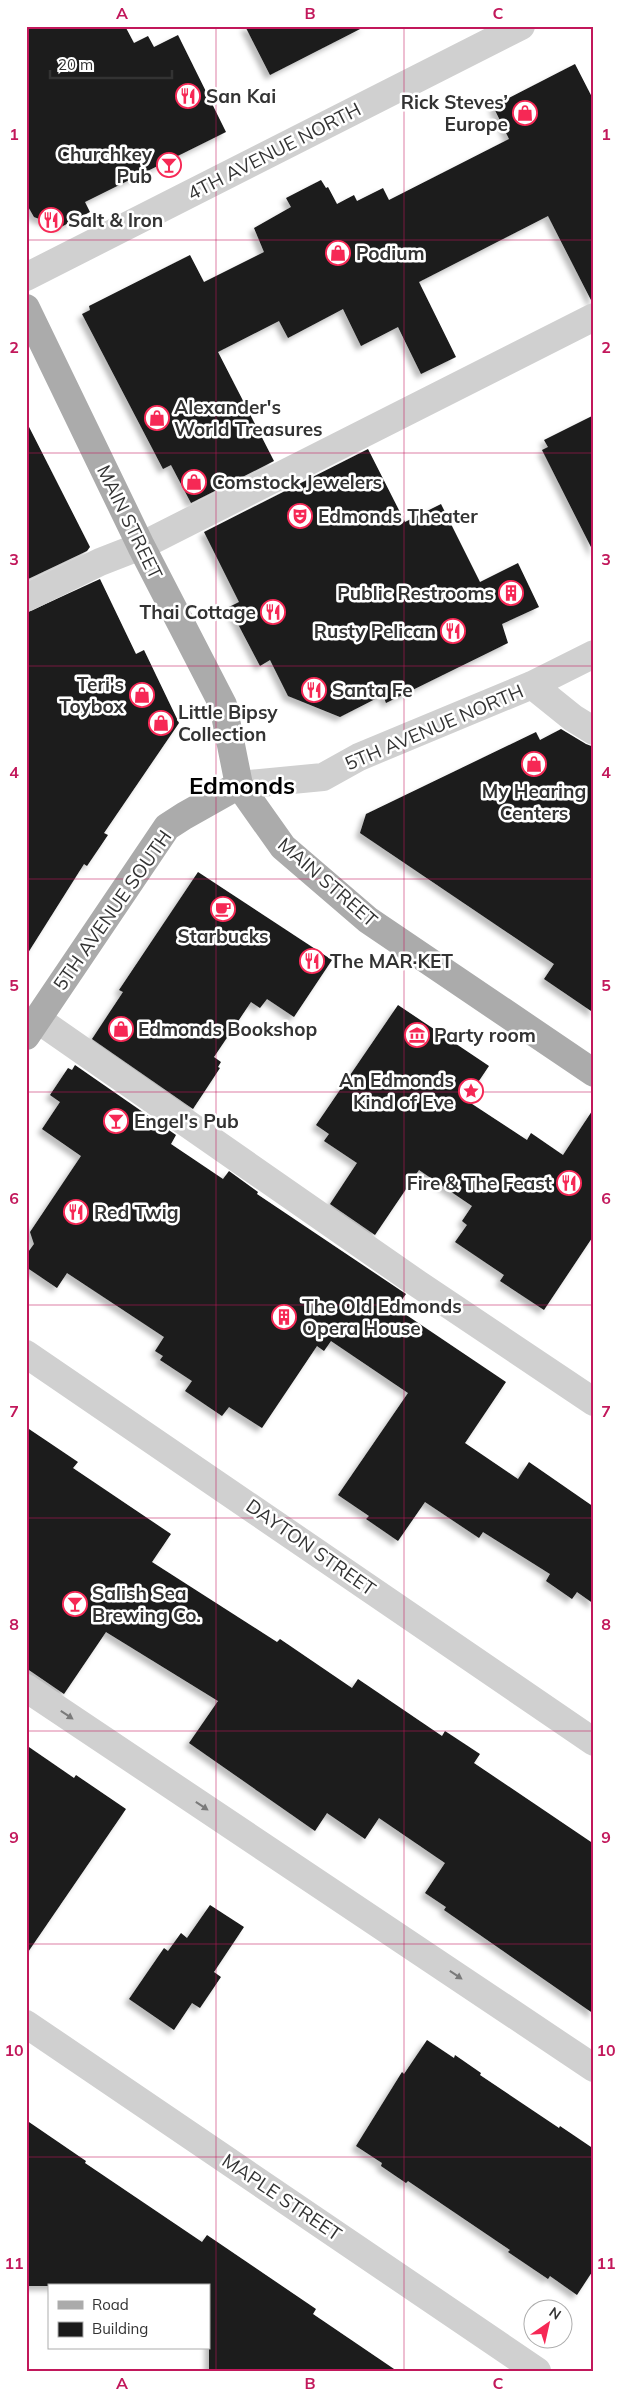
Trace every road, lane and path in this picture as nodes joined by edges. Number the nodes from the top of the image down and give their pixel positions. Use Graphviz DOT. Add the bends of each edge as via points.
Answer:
graph roads {
  1 [pos="522,26"];
  2 [pos="26,277"];
  3 [pos="26,308"];
  4 [pos="594,317"];
  5 [pos="140,546"];
  6 [pos="26,598"];
  7 [pos="594,654"];
  8 [pos="532,685"];
  9 [pos="594,732"];
  10 [pos="238,785"];
  11 [pos="32,1028"];
  12 [pos="594,1073"];
  13 [pos="26,1354"];
  14 [pos="594,1402"];
  15 [pos="26,1688"];
  16 [pos="594,1742"];
  17 [pos="26,2024"];
  18 [pos="594,2068"];
  19 [pos="537,2371"];
  1 -- 2 [label="street, 4TH AVENUE NORTH"];
  3 -- 5 [label="main road, MAIN STREET"];
  4 -- 5 [label="street"];
  5 -- 6 [label="street"];
  5 -- 10 [label="main road, MAIN STREET" via="223,705"];
  7 -- 8 [label="street, 5TH AVENUE NORTH"];
  8 -- 9 [label="street"];
  8 -- 10 [label="street, 5TH AVENUE NORTH" via="359,757 323,778"];
  10 -- 11 [label="main road, 5TH AVENUE SOUTH" via="168,827"];
  10 -- 12 [label="main road, MAIN STREET" via="283,847 368,920"];
  11 -- 14 [label="street"];
  13 -- 16 [label="street, DAYTON STREET"];
  15 -- 18 [label="street, one-way"];
  17 -- 19 [label="street, MAPLE STREET"];
}
